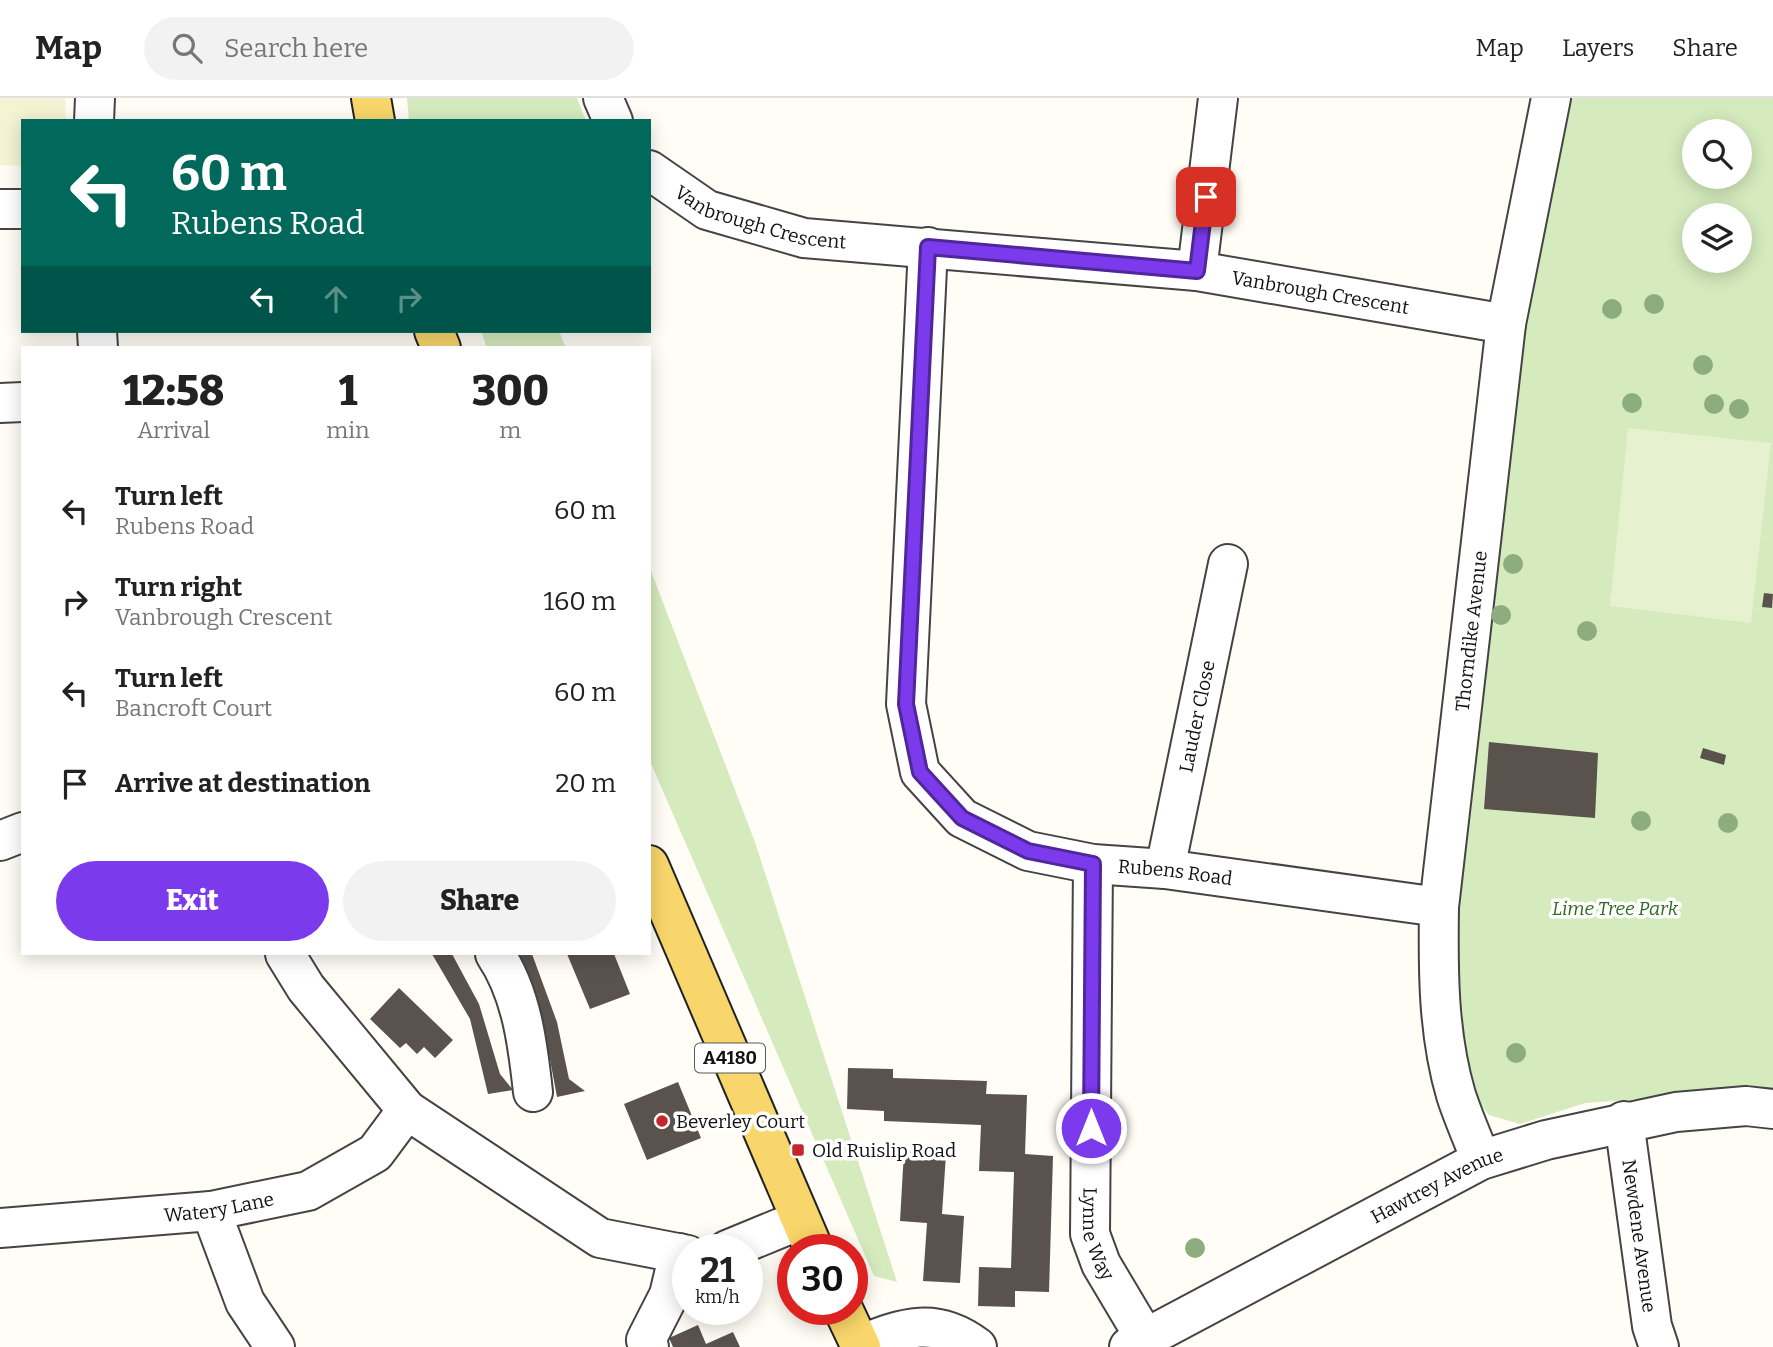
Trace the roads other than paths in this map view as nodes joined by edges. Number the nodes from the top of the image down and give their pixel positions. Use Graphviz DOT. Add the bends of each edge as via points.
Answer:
graph roads {
  1 [pos="95,98"];
  2 [pos="371,98"];
  3 [pos="603,98"];
  4 [pos="1218,98"];
  5 [pos="1551,98"];
  6 [pos="94,119"];
  7 [pos="375,119"];
  8 [pos="612,119"];
  9 [pos="651,171"];
  10 [pos="0,209"];
  11 [pos="21,209"];
  12 [pos="928,247"];
  13 [pos="1197,271"];
  14 [pos="1506,324"];
  15 [pos="0,402"];
  16 [pos="21,402"];
  17 [pos="1228,565"];
  18 [pos="21,833"];
  19 [pos="0,841"];
  20 [pos="1093,864"];
  21 [pos="1166,869"];
  22 [pos="651,870"];
  23 [pos="1439,907"];
  24 [pos="286,955"];
  25 [pos="496,955"];
  26 [pos="533,1092"];
  27 [pos="1773,1109"];
  28 [pos="407,1110"];
  29 [pos="1624,1121"];
  30 [pos="1481,1160"];
  31 [pos="211,1211"];
  32 [pos="0,1228"];
  33 [pos="807,1234"];
  34 [pos="672,1252"];
  35 [pos="672,1285"];
  36 [pos="851,1325"];
  37 [pos="1137,1343"];
  38 [pos="861,1346"];
  39 [pos="275,1347"];
  40 [pos="649,1347"];
  41 [pos="977,1347"];
  42 [pos="1659,1347"];
  1 -- 6 [label="street"];
  2 -- 7 [label="main road"];
  3 -- 8 [label="street"];
  4 -- 13 [label="street"];
  5 -- 14 [label="street, Thorndike Avenue"];
  9 -- 12 [label="street, Vanbrough Crescent" via="707,210 804,238"];
  10 -- 11 [label="street"];
  12 -- 13 [label="street, Vanbrough Crescent"];
  12 -- 20 [label="street, Rubens Road" via="906,704 920,772 962,818 1028,851"];
  13 -- 14 [label="street, Vanbrough Crescent"];
  14 -- 23 [label="street, Thorndike Avenue"];
  15 -- 16 [label="street"];
  17 -- 21 [label="street, Lauder Close"];
  18 -- 19 [label="street"];
  20 -- 21 [label="street, Rubens Road"];
  20 -- 37 [label="street, Lynne Way" via="1090,1234"];
  21 -- 23 [label="street, Rubens Road"];
  22 -- 33 [label="main road, A4180"];
  23 -- 30 [label="street, Thorndike Avenue" via="1438,981 1444,1039 1456,1094"];
  24 -- 28 [label="street" via="306,988"];
  25 -- 26 [label="street" via="527,1032"];
  27 -- 29 [label="street, Hawtrey Avenue" via="1746,1106"];
  28 -- 31 [label="street, Watery Lane" via="375,1153 308,1191"];
  28 -- 34 [label="street" via="600,1238"];
  29 -- 30 [label="street, Hawtrey Avenue"];
  29 -- 42 [label="street, Newdene Avenue" via="1652,1326"];
  30 -- 37 [label="street, Hawtrey Avenue"];
  31 -- 32 [label="street, Watery Lane"];
  31 -- 39 [label="street" via="245,1301"];
  35 -- 40 [label="street" via="646,1340"];
  36 -- 38 [label="main road"];
  38 -- 41 [label="street" via="918,1326 959,1333"];
}
